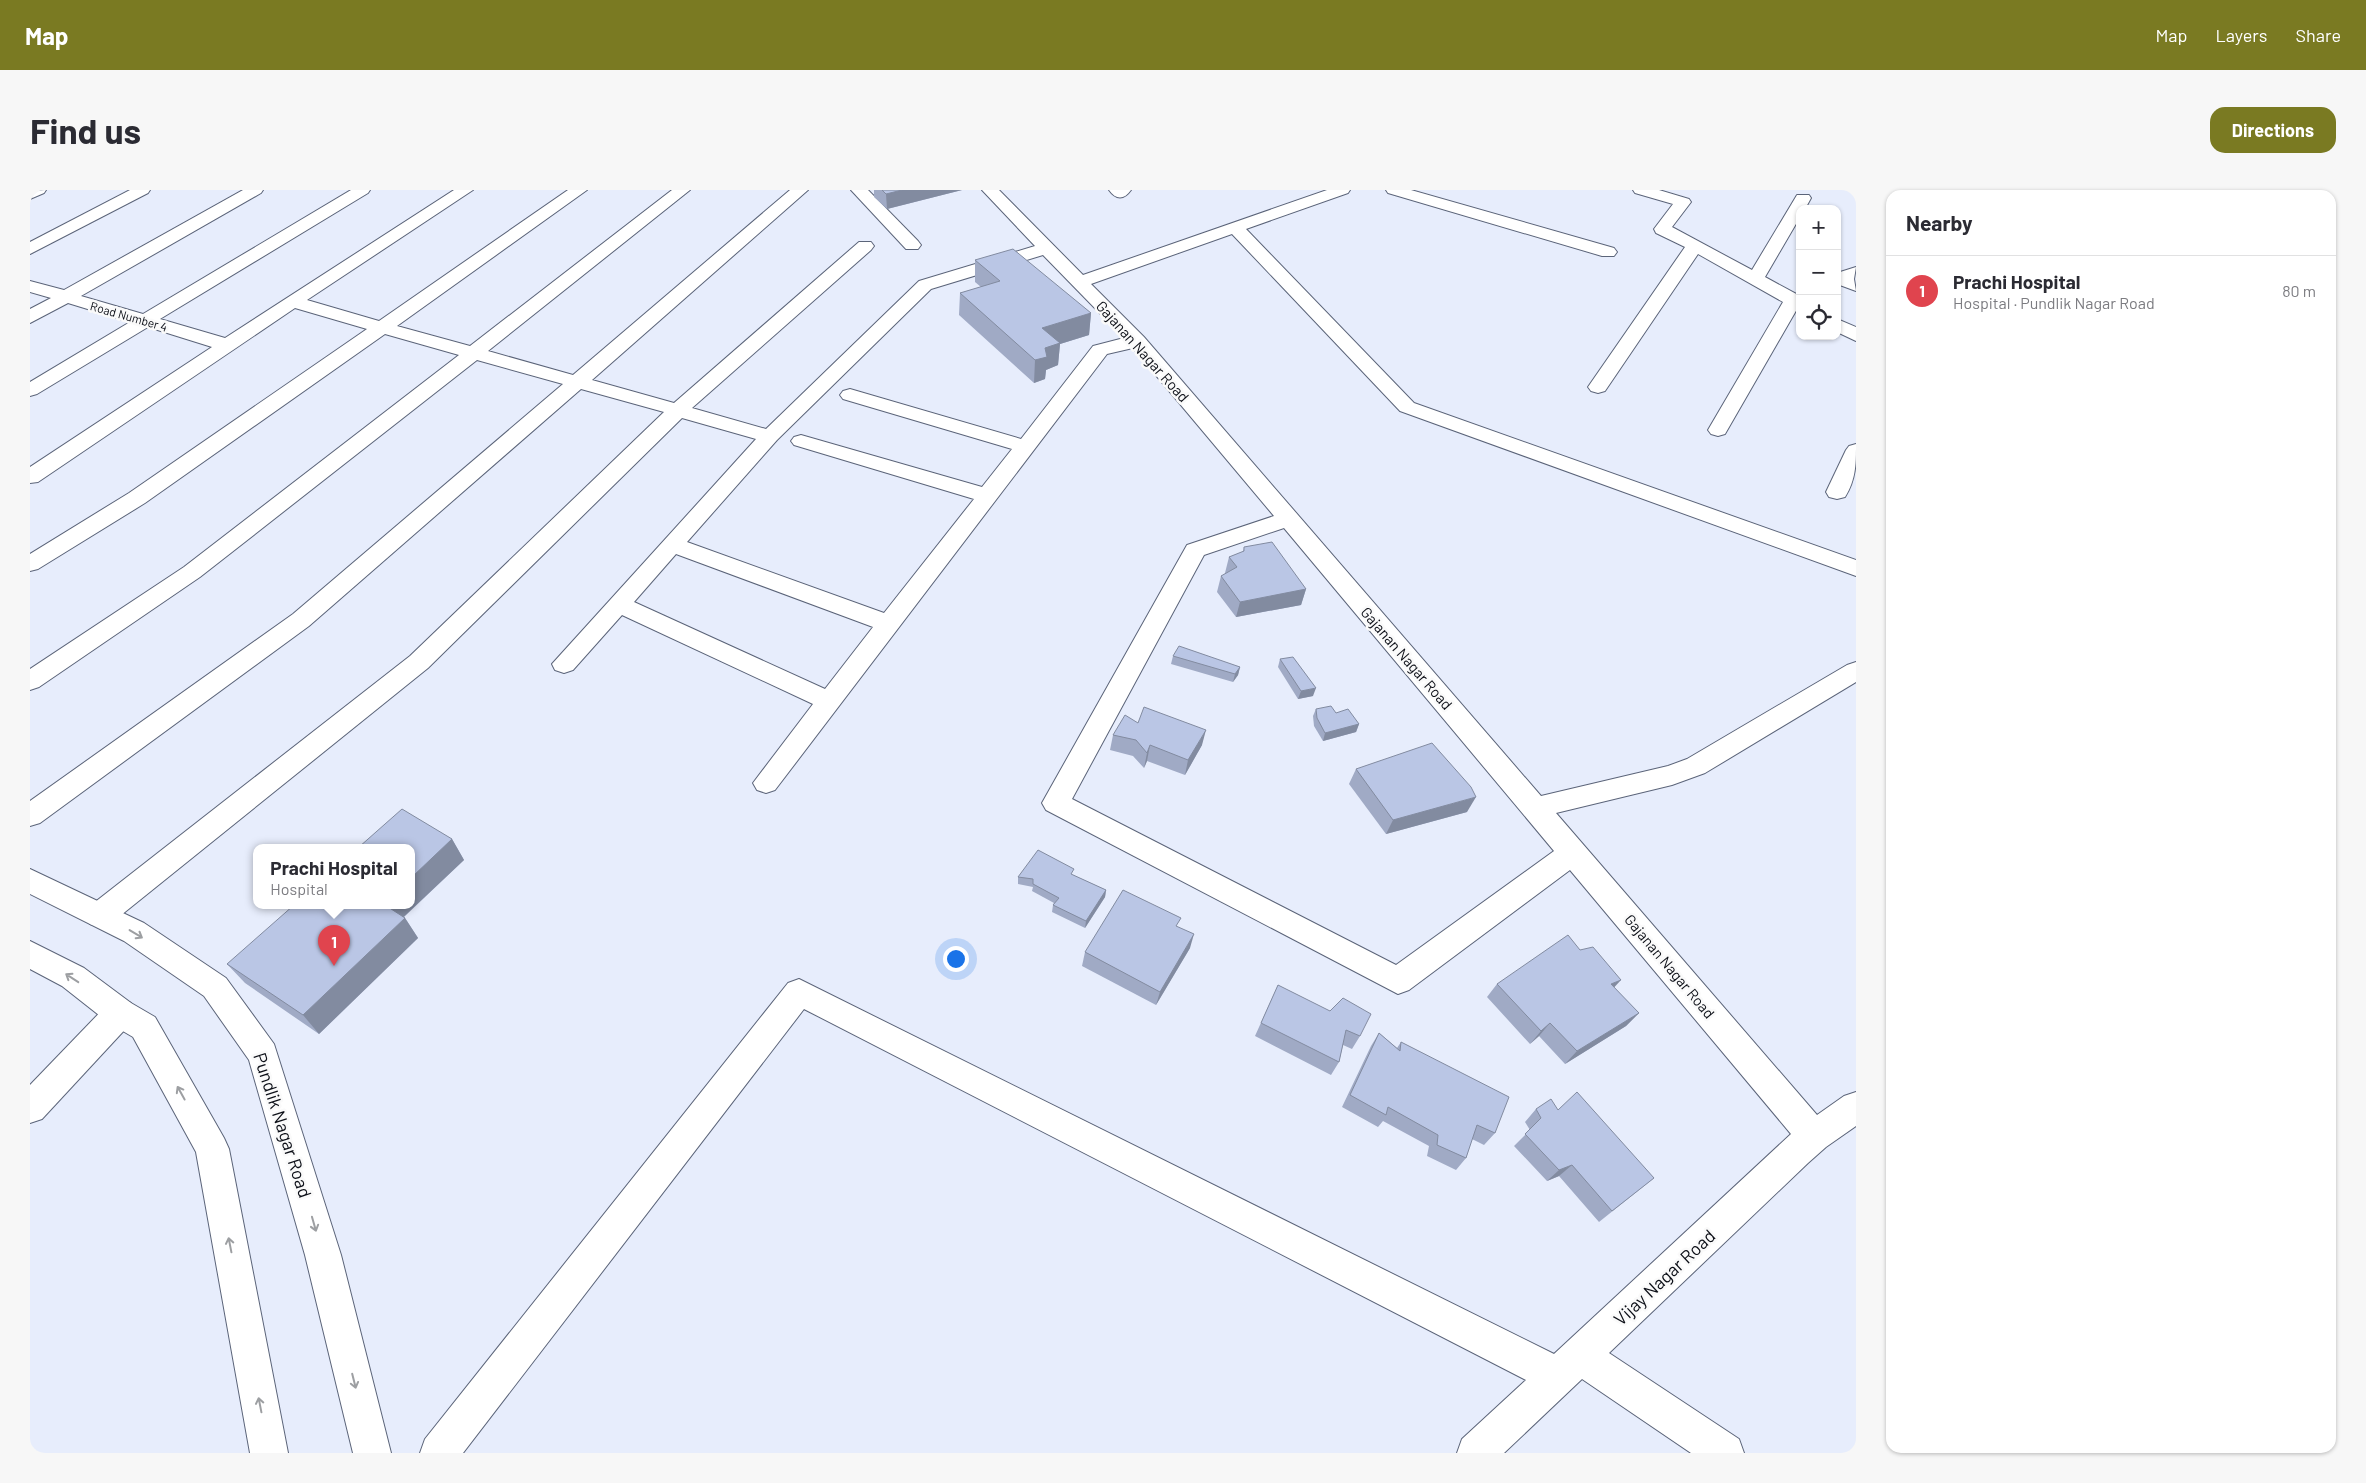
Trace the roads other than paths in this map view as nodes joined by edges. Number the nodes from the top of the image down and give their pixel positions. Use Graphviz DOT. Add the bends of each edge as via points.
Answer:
graph roads {
  1 [pos="38,190"];
  2 [pos="142,190"];
  3 [pos="255,190"];
  4 [pos="362,190"];
  5 [pos="465,190"];
  6 [pos="579,190"];
  7 [pos="682,190"];
  8 [pos="800,190"];
  9 [pos="859,190"];
  10 [pos="990,190"];
  11 [pos="1117,190"];
  12 [pos="1123,190"];
  13 [pos="1342,190"];
  14 [pos="1394,190"];
  15 [pos="1640,190"];
  16 [pos="30,194"];
  17 [pos="1687,196"];
  18 [pos="1803,198"];
  19 [pos="1236,228"];
  20 [pos="912,245"];
  21 [pos="1695,245"];
  22 [pos="865,246"];
  23 [pos="1047,248"];
  24 [pos="30,249"];
  25 [pos="1608,252"];
  26 [pos="1856,272"];
  27 [pos="1755,279"];
  28 [pos="1080,282"];
  29 [pos="30,286"];
  30 [pos="1856,286"];
  31 [pos="66,297"];
  32 [pos="1796,301"];
  33 [pos="292,302"];
  34 [pos="30,317"];
  35 [pos="145,320"];
  36 [pos="1841,326"];
  37 [pos="382,328"];
  38 [pos="1856,335"];
  39 [pos="1136,340"];
  40 [pos="227,345"];
  41 [pos="472,353"];
  42 [pos="577,382"];
  43 [pos="1598,387"];
  44 [pos="30,390"];
  45 [pos="850,395"];
  46 [pos="678,410"];
  47 [pos="1718,430"];
  48 [pos="770,436"];
  49 [pos="801,442"];
  50 [pos="1026,447"];
  51 [pos="1856,450"];
  52 [pos="30,477"];
  53 [pos="1837,492"];
  54 [pos="988,496"];
  55 [pos="1288,519"];
  56 [pos="672,545"];
  57 [pos="30,564"];
  58 [pos="1856,568"];
  59 [pos="618,604"];
  60 [pos="889,624"];
  61 [pos="564,664"];
  62 [pos="1856,671"];
  63 [pos="30,681"];
  64 [pos="829,701"];
  65 [pos="766,783"];
  66 [pos="1535,808"];
  67 [pos="30,815"];
  68 [pos="1573,852"];
  69 [pos="30,881"];
  70 [pos="100,915"];
  71 [pos="30,954"];
  72 [pos="120,1013"];
  73 [pos="1856,1107"];
  74 [pos="30,1108"];
  75 [pos="1814,1136"];
  76 [pos="1569,1366"];
  77 [pos="269,1453"];
  78 [pos="372,1453"];
  79 [pos="439,1453"];
  80 [pos="1476,1453"];
  81 [pos="1725,1453"];
  1 -- 16 [label="street"];
  2 -- 24 [label="street"];
  3 -- 31 [label="street"];
  4 -- 35 [label="street"];
  5 -- 33 [label="street"];
  6 -- 37 [label="street"];
  7 -- 41 [label="street"];
  8 -- 42 [label="street"];
  9 -- 20 [label="street"];
  10 -- 23 [label="street, Gajanan Nagar Road"];
  11 -- 12 [label="street" via="1120,193"];
  13 -- 19 [label="street"];
  14 -- 25 [label="street"];
  15 -- 17 [label="street"];
  17 -- 21 [label="street" via="1662,230"];
  18 -- 27 [label="street"];
  19 -- 28 [label="street"];
  19 -- 58 [label="street" via="1407,407"];
  21 -- 27 [label="street"];
  21 -- 43 [label="street"];
  22 -- 46 [label="street"];
  23 -- 28 [label="street, Gajanan Nagar Road"];
  23 -- 48 [label="street" via="925,285"];
  26 -- 30 [label="street" via="1839,278"];
  27 -- 32 [label="street"];
  28 -- 39 [label="street, Gajanan Nagar Road"];
  29 -- 31 [label="street, Road Number 4"];
  31 -- 34 [label="street"];
  31 -- 35 [label="street, Road Number 4"];
  32 -- 47 [label="street"];
  33 -- 37 [label="street"];
  33 -- 40 [label="street"];
  35 -- 40 [label="street, Road Number 4"];
  35 -- 44 [label="street"];
  36 -- 38 [label="street"];
  37 -- 41 [label="street"];
  37 -- 57 [label="street" via="137,498"];
  39 -- 50 [label="street" via="1100,350"];
  39 -- 55 [label="street, Gajanan Nagar Road"];
  40 -- 52 [label="street"];
  41 -- 42 [label="street"];
  41 -- 63 [label="street" via="192,572"];
  42 -- 46 [label="street"];
  42 -- 67 [label="street" via="301,620"];
  45 -- 50 [label="street"];
  46 -- 48 [label="street"];
  46 -- 70 [label="street" via="419,662"];
  48 -- 56 [label="street"];
  49 -- 54 [label="street"];
  50 -- 54 [label="street"];
  51 -- 53 [label="street"];
  54 -- 60 [label="street"];
  55 -- 66 [label="street, Gajanan Nagar Road"];
  55 -- 68 [label="street" via="1195,550 1056,803 1398,981"];
  56 -- 59 [label="street"];
  56 -- 60 [label="street"];
  59 -- 61 [label="street"];
  59 -- 64 [label="street"];
  60 -- 64 [label="street"];
  62 -- 66 [label="street" via="1696,766 1672,775"];
  64 -- 65 [label="street"];
  66 -- 68 [label="street, Gajanan Nagar Road"];
  68 -- 75 [label="street, Gajanan Nagar Road"];
  69 -- 70 [label="street, Pundlik Nagar Road"];
  70 -- 78 [label="street, Pundlik Nagar Road, one-way" via="134,932 215,987 263,1054 323,1255"];
  72 -- 71 [label="street, one-way" via="72,977"];
  72 -- 74 [label="street"];
  77 -- 72 [label="street, one-way" via="212,1149 144,1027"];
  73 -- 75 [label="street, Vijay Nagar Road"];
  75 -- 76 [label="street, Vijay Nagar Road"];
  76 -- 79 [label="street" via="799,992"];
  76 -- 80 [label="street, Vijay Nagar Road"];
  76 -- 81 [label="street"];
}
